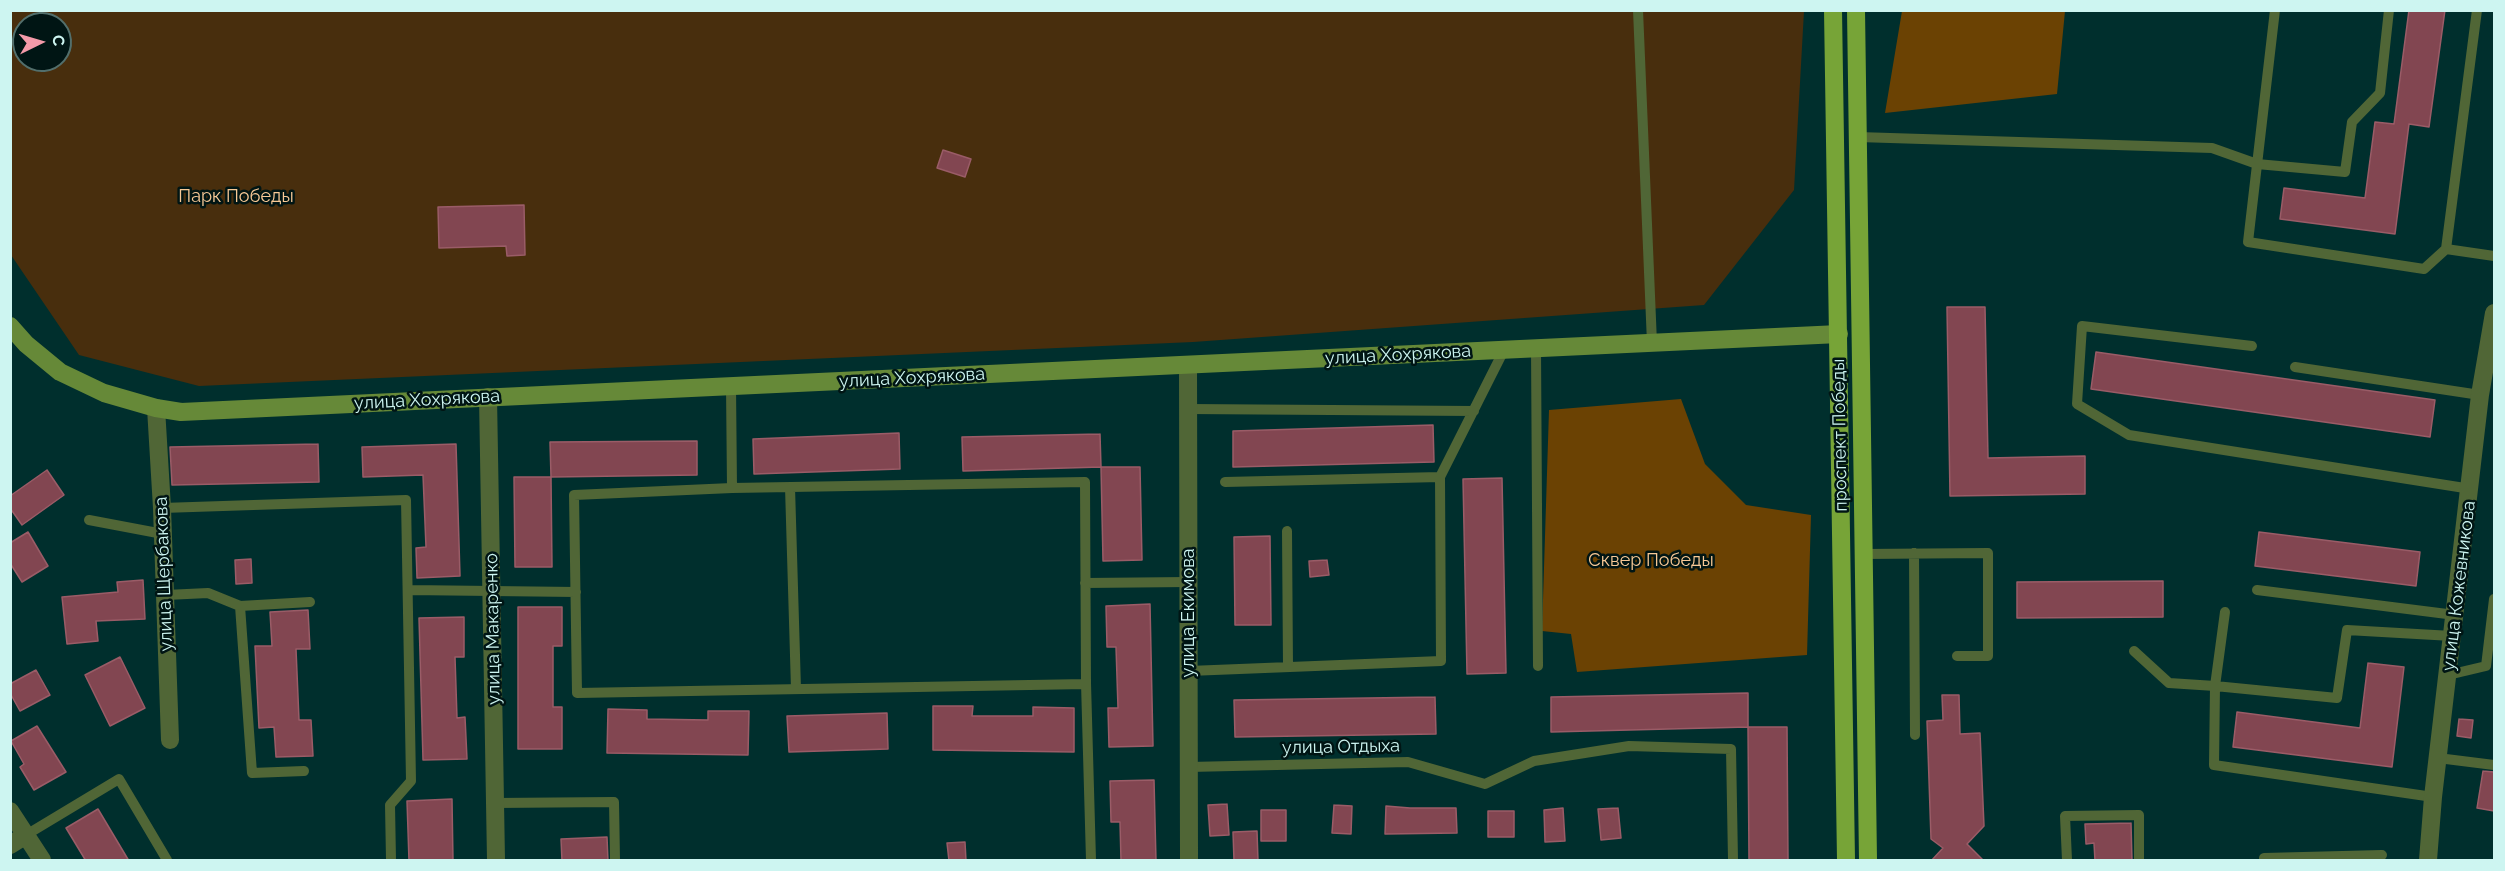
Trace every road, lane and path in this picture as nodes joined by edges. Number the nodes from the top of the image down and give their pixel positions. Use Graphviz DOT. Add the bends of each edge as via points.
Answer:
graph roads {
  1 [pos="1638,10"];
  2 [pos="1833,10"];
  3 [pos="1856,10"];
  4 [pos="2275,10"];
  5 [pos="2389,10"];
  6 [pos="2477,10"];
  7 [pos="1858,137"];
  8 [pos="2257,164"];
  9 [pos="2446,249"];
  10 [pos="2494,256"];
  11 [pos="2494,313"];
  12 [pos="10,326"];
  13 [pos="1839,334"];
  14 [pos="1862,334"];
  15 [pos="1652,343"];
  16 [pos="2252,346"];
  17 [pos="1536,348"];
  18 [pos="1504,350"];
  19 [pos="2491,356"];
  20 [pos="1188,365"];
  21 [pos="2295,367"];
  22 [pos="730,386"];
  23 [pos="2480,395"];
  24 [pos="488,397"];
  25 [pos="156,408"];
  26 [pos="1188,409"];
  27 [pos="1474,411"];
  28 [pos="1440,477"];
  29 [pos="1225,482"];
  30 [pos="790,487"];
  31 [pos="732,488"];
  32 [pos="2471,489"];
  33 [pos="162,508"];
  34 [pos="89,520"];
  35 [pos="1287,531"];
  36 [pos="163,534"];
  37 [pos="1914,553"];
  38 [pos="1863,554"];
  39 [pos="1188,582"];
  40 [pos="1085,583"];
  41 [pos="408,590"];
  42 [pos="2257,590"];
  43 [pos="493,592"];
  44 [pos="576,592"];
  45 [pos="165,595"];
  46 [pos="2494,599"];
  47 [pos="310,602"];
  48 [pos="240,606"];
  49 [pos="2225,612"];
  50 [pos="2455,615"];
  51 [pos="2452,636"];
  52 [pos="2134,651"];
  53 [pos="1957,656"];
  54 [pos="1538,666"];
  55 [pos="1288,668"];
  56 [pos="1189,671"];
  57 [pos="2448,675"];
  58 [pos="1086,684"];
  59 [pos="2215,686"];
  60 [pos="796,689"];
  61 [pos="1915,735"];
  62 [pos="170,740"];
  63 [pos="2438,758"];
  64 [pos="2494,765"];
  65 [pos="1189,767"];
  66 [pos="304,771"];
  67 [pos="2433,797"];
  68 [pos="495,803"];
  69 [pos="10,811"];
  70 [pos="18,840"];
  71 [pos="2382,855"];
  72 [pos="42,861"];
  73 [pos="167,861"];
  74 [pos="391,861"];
  75 [pos="496,861"];
  76 [pos="615,861"];
  77 [pos="1091,861"];
  78 [pos="1189,861"];
  79 [pos="1733,861"];
  80 [pos="1846,861"];
  81 [pos="1868,861"];
  82 [pos="2067,861"];
  83 [pos="2139,861"];
  84 [pos="2264,861"];
  85 [pos="2428,861"];
  1 -- 15 [label="lane"];
  2 -- 13 [label="main road, проспект Победы"];
  3 -- 7 [label="main road, проспект Победы"];
  4 -- 8 [label="lane"];
  5 -- 8 [label="lane" via="2380,93 2352,122 2345,172"];
  6 -- 9 [label="lane"];
  7 -- 8 [label="lane" via="2212,148"];
  7 -- 14 [label="main road, проспект Победы"];
  8 -- 9 [label="lane" via="2248,242 2424,269"];
  9 -- 10 [label="lane"];
  11 -- 19 [label="street, улица Кожевникова"];
  12 -- 25 [label="street, улица Хохрякова" via="60,372 104,393"];
  13 -- 14 [label="main road"];
  13 -- 15 [label="street, улица Хохрякова"];
  13 -- 80 [label="main road, проспект Победы"];
  14 -- 38 [label="main road, проспект Победы"];
  15 -- 17 [label="street, улица Хохрякова"];
  16 -- 32 [label="lane" via="2082,327 2077,404 2128,435"];
  17 -- 18 [label="street, улица Хохрякова"];
  17 -- 54 [label="lane"];
  18 -- 20 [label="street, улица Хохрякова"];
  18 -- 27 [label="lane"];
  19 -- 23 [label="street, улица Кожевникова"];
  20 -- 22 [label="street, улица Хохрякова"];
  20 -- 26 [label="street, улица Екимова"];
  21 -- 23 [label="lane"];
  22 -- 24 [label="street, улица Хохрякова"];
  22 -- 31 [label="lane"];
  23 -- 32 [label="street, улица Кожевникова"];
  24 -- 25 [label="street, улица Хохрякова" via="181,412"];
  24 -- 43 [label="street, улица Макаренко"];
  25 -- 33 [label="street, улица Щербакова"];
  26 -- 27 [label="lane"];
  26 -- 39 [label="street, улица Екимова"];
  27 -- 28 [label="lane"];
  28 -- 29 [label="lane"];
  28 -- 55 [label="lane" via="1441,661"];
  30 -- 31 [label="lane"];
  30 -- 40 [label="lane" via="1085,482"];
  30 -- 60 [label="lane"];
  31 -- 44 [label="lane" via="574,495"];
  32 -- 50 [label="street, улица Кожевникова"];
  33 -- 36 [label="street, улица Щербакова"];
  33 -- 41 [label="lane" via="406,500"];
  34 -- 36 [label="lane"];
  35 -- 55 [label="lane"];
  36 -- 45 [label="street, улица Щербакова"];
  37 -- 38 [label="lane"];
  37 -- 53 [label="lane" via="1988,553 1988,656"];
  37 -- 61 [label="lane"];
  38 -- 81 [label="main road, проспект Победы"];
  39 -- 40 [label="lane"];
  39 -- 56 [label="street, улица Екимова"];
  40 -- 58 [label="lane"];
  41 -- 43 [label="lane"];
  41 -- 74 [label="lane" via="411,781 390,805"];
  42 -- 50 [label="lane"];
  43 -- 44 [label="lane"];
  43 -- 68 [label="street, улица Макаренко"];
  44 -- 60 [label="lane" via="577,693"];
  45 -- 48 [label="lane" via="208,593"];
  45 -- 62 [label="street, улица Щербакова"];
  46 -- 57 [label="lane" via="2486,666"];
  47 -- 48 [label="lane"];
  48 -- 66 [label="lane" via="252,773"];
  49 -- 59 [label="lane"];
  50 -- 51 [label="street, улица Кожевникова"];
  51 -- 57 [label="street, улица Кожевникова"];
  51 -- 59 [label="lane" via="2347,630 2337,698"];
  52 -- 59 [label="lane" via="2169,682"];
  55 -- 56 [label="lane"];
  56 -- 65 [label="street, улица Екимова"];
  57 -- 63 [label="street, улица Кожевникова"];
  58 -- 60 [label="lane"];
  58 -- 77 [label="lane"];
  59 -- 67 [label="lane" via="2214,765"];
  63 -- 64 [label="lane"];
  63 -- 67 [label="street, улица Кожевникова"];
  65 -- 78 [label="street, улица Екимова"];
  65 -- 79 [label="lane, улица Отдыха" via="1407,762 1485,784 1534,761 1629,746 1731,749"];
  67 -- 85 [label="street, улица Кожевникова"];
  68 -- 75 [label="street, улица Макаренко"];
  68 -- 76 [label="lane" via="614,802"];
  69 -- 70 [label="street"];
  70 -- 72 [label="street"];
  70 -- 73 [label="lane" via="119,779"];
  71 -- 84 [label="lane"];
  82 -- 83 [label="lane" via="2065,816 2139,814"];
}
